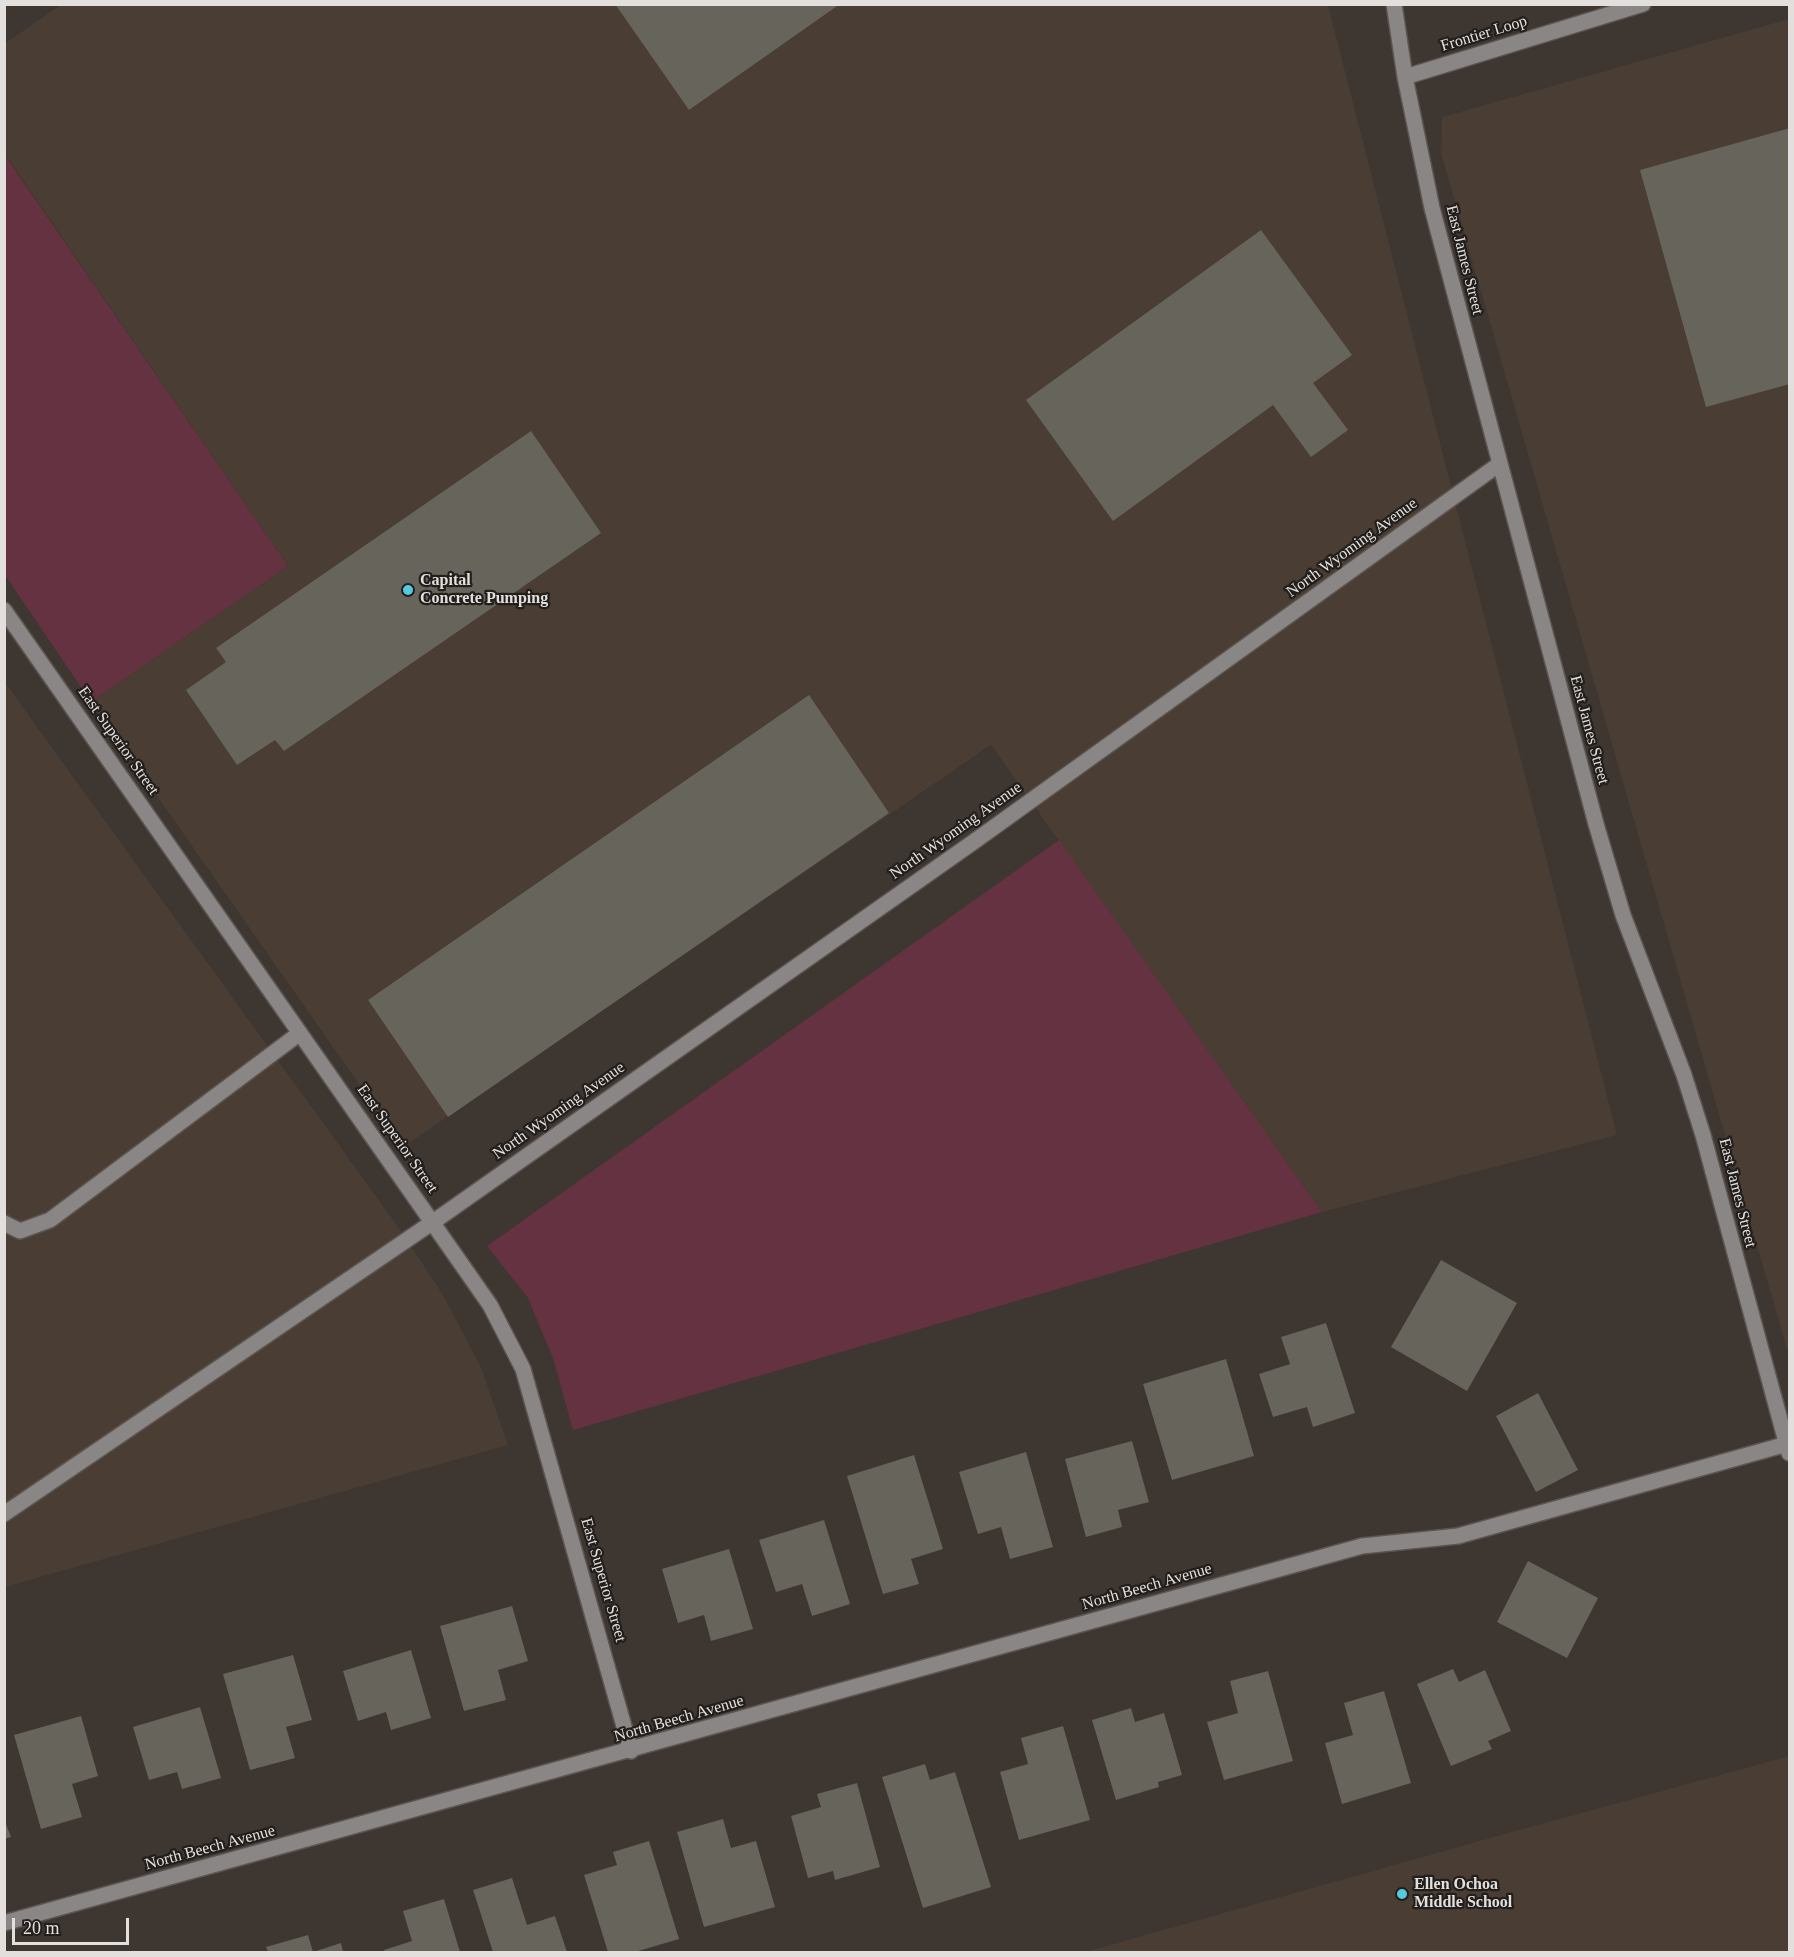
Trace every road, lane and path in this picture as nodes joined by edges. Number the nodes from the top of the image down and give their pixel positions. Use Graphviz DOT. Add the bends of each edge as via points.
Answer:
graph roads {
  1 [pos="1394,4"];
  2 [pos="1642,4"];
  3 [pos="1405,77"];
  4 [pos="1498,465"];
  5 [pos="4,610"];
  6 [pos="300,1033"];
  7 [pos="433,1222"];
  8 [pos="4,1223"];
  9 [pos="1788,1448"];
  10 [pos="4,1514"];
  11 [pos="631,1751"];
  12 [pos="4,1923"];
  1 -- 3 [label="street, East James Street"];
  2 -- 3 [label="street, Frontier Loop"];
  3 -- 4 [label="street, East James Street" via="1432,208"];
  4 -- 7 [label="street, North Wyoming Avenue" via="972,843"];
  4 -- 9 [label="street, East James Street" via="1596,824 1623,915 1703,1135"];
  5 -- 6 [label="street, East Superior Street"];
  6 -- 7 [label="street, East Superior Street"];
  6 -- 8 [label="street" via="50,1220 20,1230"];
  7 -- 10 [label="street, North Wyoming Avenue"];
  7 -- 11 [label="street, East Superior Street" via="490,1305 523,1368"];
  9 -- 11 [label="street, North Beech Avenue" via="1458,1536 1362,1545"];
  11 -- 12 [label="street, North Beech Avenue"];
}
